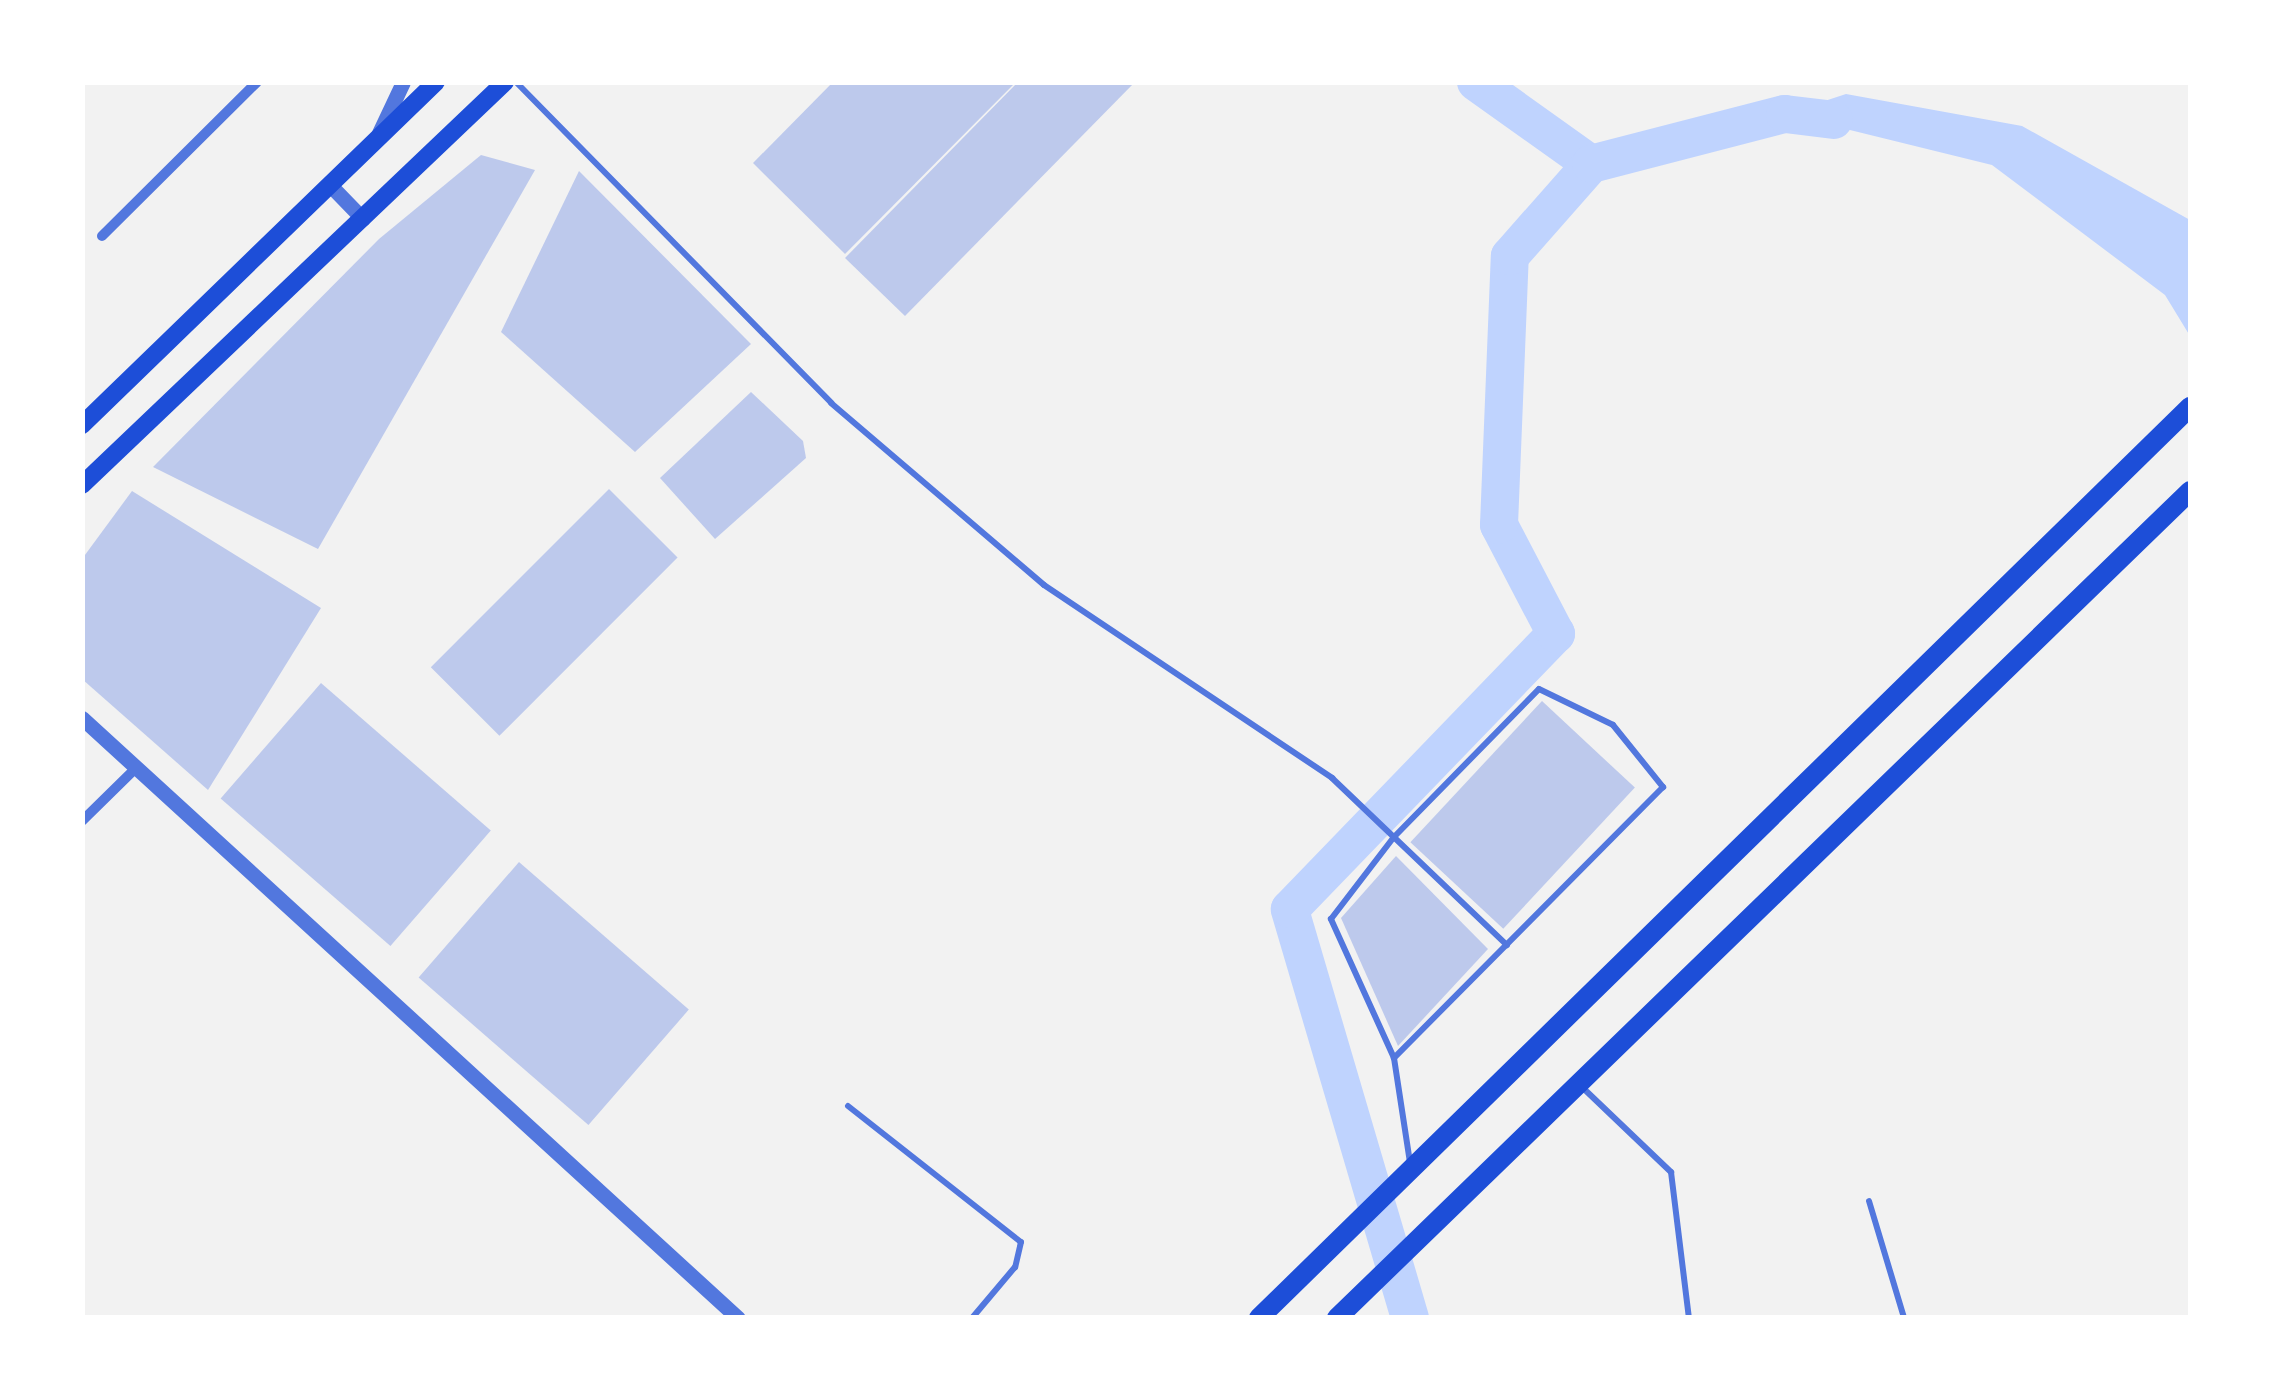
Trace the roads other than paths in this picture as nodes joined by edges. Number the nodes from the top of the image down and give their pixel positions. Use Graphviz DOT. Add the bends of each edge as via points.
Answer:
graph roads {
  1 [pos="257,82"];
  2 [pos="403,82"];
  3 [pos="436,82"];
  4 [pos="505,82"];
  5 [pos="516,82"];
  6 [pos="373,143"];
  7 [pos="330,184"];
  8 [pos="363,218"];
  9 [pos="102,236"];
  10 [pos="2190,407"];
  11 [pos="82,425"];
  12 [pos="82,486"];
  13 [pos="2190,491"];
  14 [pos="82,718"];
  15 [pos="136,768"];
  16 [pos="82,821"];
  17 [pos="1394,837"];
  18 [pos="1506,945"];
  19 [pos="1394,1058"];
  20 [pos="1578,1084"];
  21 [pos="848,1106"];
  22 [pos="1411,1169"];
  23 [pos="1869,1201"];
  24 [pos="738,1318"];
  25 [pos="972,1318"];
  26 [pos="1259,1318"];
  27 [pos="1338,1318"];
  28 [pos="1690,1318"];
  29 [pos="1904,1318"];
  1 -- 9 [label="street"];
  2 -- 6 [label="street"];
  3 -- 6 [label="main road"];
  4 -- 8 [label="main road"];
  5 -- 17 [label="lane" via="831,402 1044,585 1332,778"];
  6 -- 7 [label="main road"];
  7 -- 8 [label="street"];
  7 -- 11 [label="main road"];
  8 -- 12 [label="main road"];
  10 -- 22 [label="highway"];
  13 -- 20 [label="highway"];
  14 -- 15 [label="street"];
  15 -- 16 [label="street"];
  15 -- 24 [label="street"];
  17 -- 18 [label="lane"];
  17 -- 18 [label="lane" via="1539,689 1613,725 1663,788"];
  17 -- 19 [label="lane" via="1330,919"];
  18 -- 19 [label="lane"];
  19 -- 22 [label="lane"];
  20 -- 27 [label="highway"];
  20 -- 28 [label="lane" via="1672,1172"];
  21 -- 25 [label="lane" via="1021,1242 1015,1268"];
  22 -- 26 [label="highway"];
  23 -- 29 [label="lane"];
}
